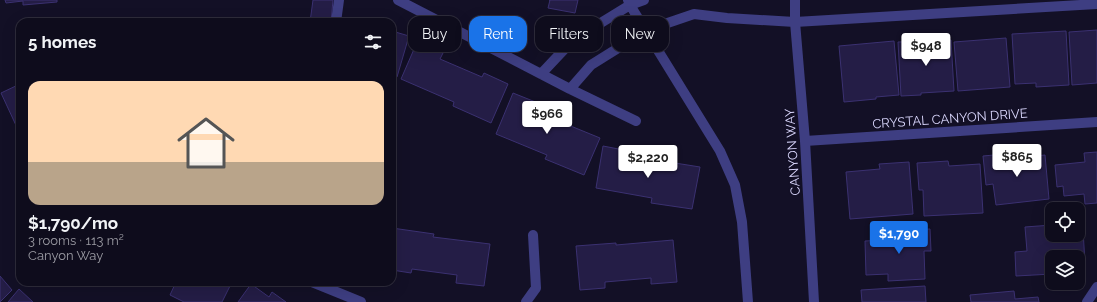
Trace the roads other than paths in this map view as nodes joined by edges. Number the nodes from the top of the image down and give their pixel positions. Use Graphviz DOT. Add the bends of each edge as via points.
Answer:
graph roads {
  1 [pos="339,0"];
  2 [pos="398,0"];
  3 [pos="644,0"];
  4 [pos="794,0"];
  5 [pos="629,2"];
  6 [pos="1097,4"];
  7 [pos="638,16"];
  8 [pos="337,18"];
  9 [pos="795,22"];
  10 [pos="669,23"];
  11 [pos="612,52"];
  12 [pos="660,52"];
  13 [pos="540,74"];
  14 [pos="570,89"];
  15 [pos="636,121"];
  16 [pos="1097,122"];
  17 [pos="805,141"];
  18 [pos="533,235"];
  19 [pos="322,286"];
  20 [pos="1097,287"];
  21 [pos="361,302"];
  22 [pos="526,302"];
  23 [pos="748,302"];
  24 [pos="814,302"];
  25 [pos="1087,302"];
  1 -- 8 [label="street"];
  2 -- 13 [label="street"];
  3 -- 5 [label="street"];
  4 -- 9 [label="street, CANYON WAY"];
  5 -- 7 [label="street"];
  5 -- 13 [label="street" via="573,40"];
  6 -- 9 [label="street"];
  9 -- 10 [label="street" via="694,14"];
  9 -- 17 [label="street, CANYON WAY"];
  11 -- 14 [label="street" via="591,65"];
  12 -- 23 [label="street" via="720,151 735,185 742,222"];
  13 -- 14 [label="street"];
  14 -- 15 [label="street"];
  16 -- 17 [label="street, CRYSTAL CANYON DRIVE"];
  17 -- 24 [label="street, CANYON WAY"];
  18 -- 22 [label="street" via="536,288"];
  19 -- 21 [label="street"];
  20 -- 25 [label="street"];
}
